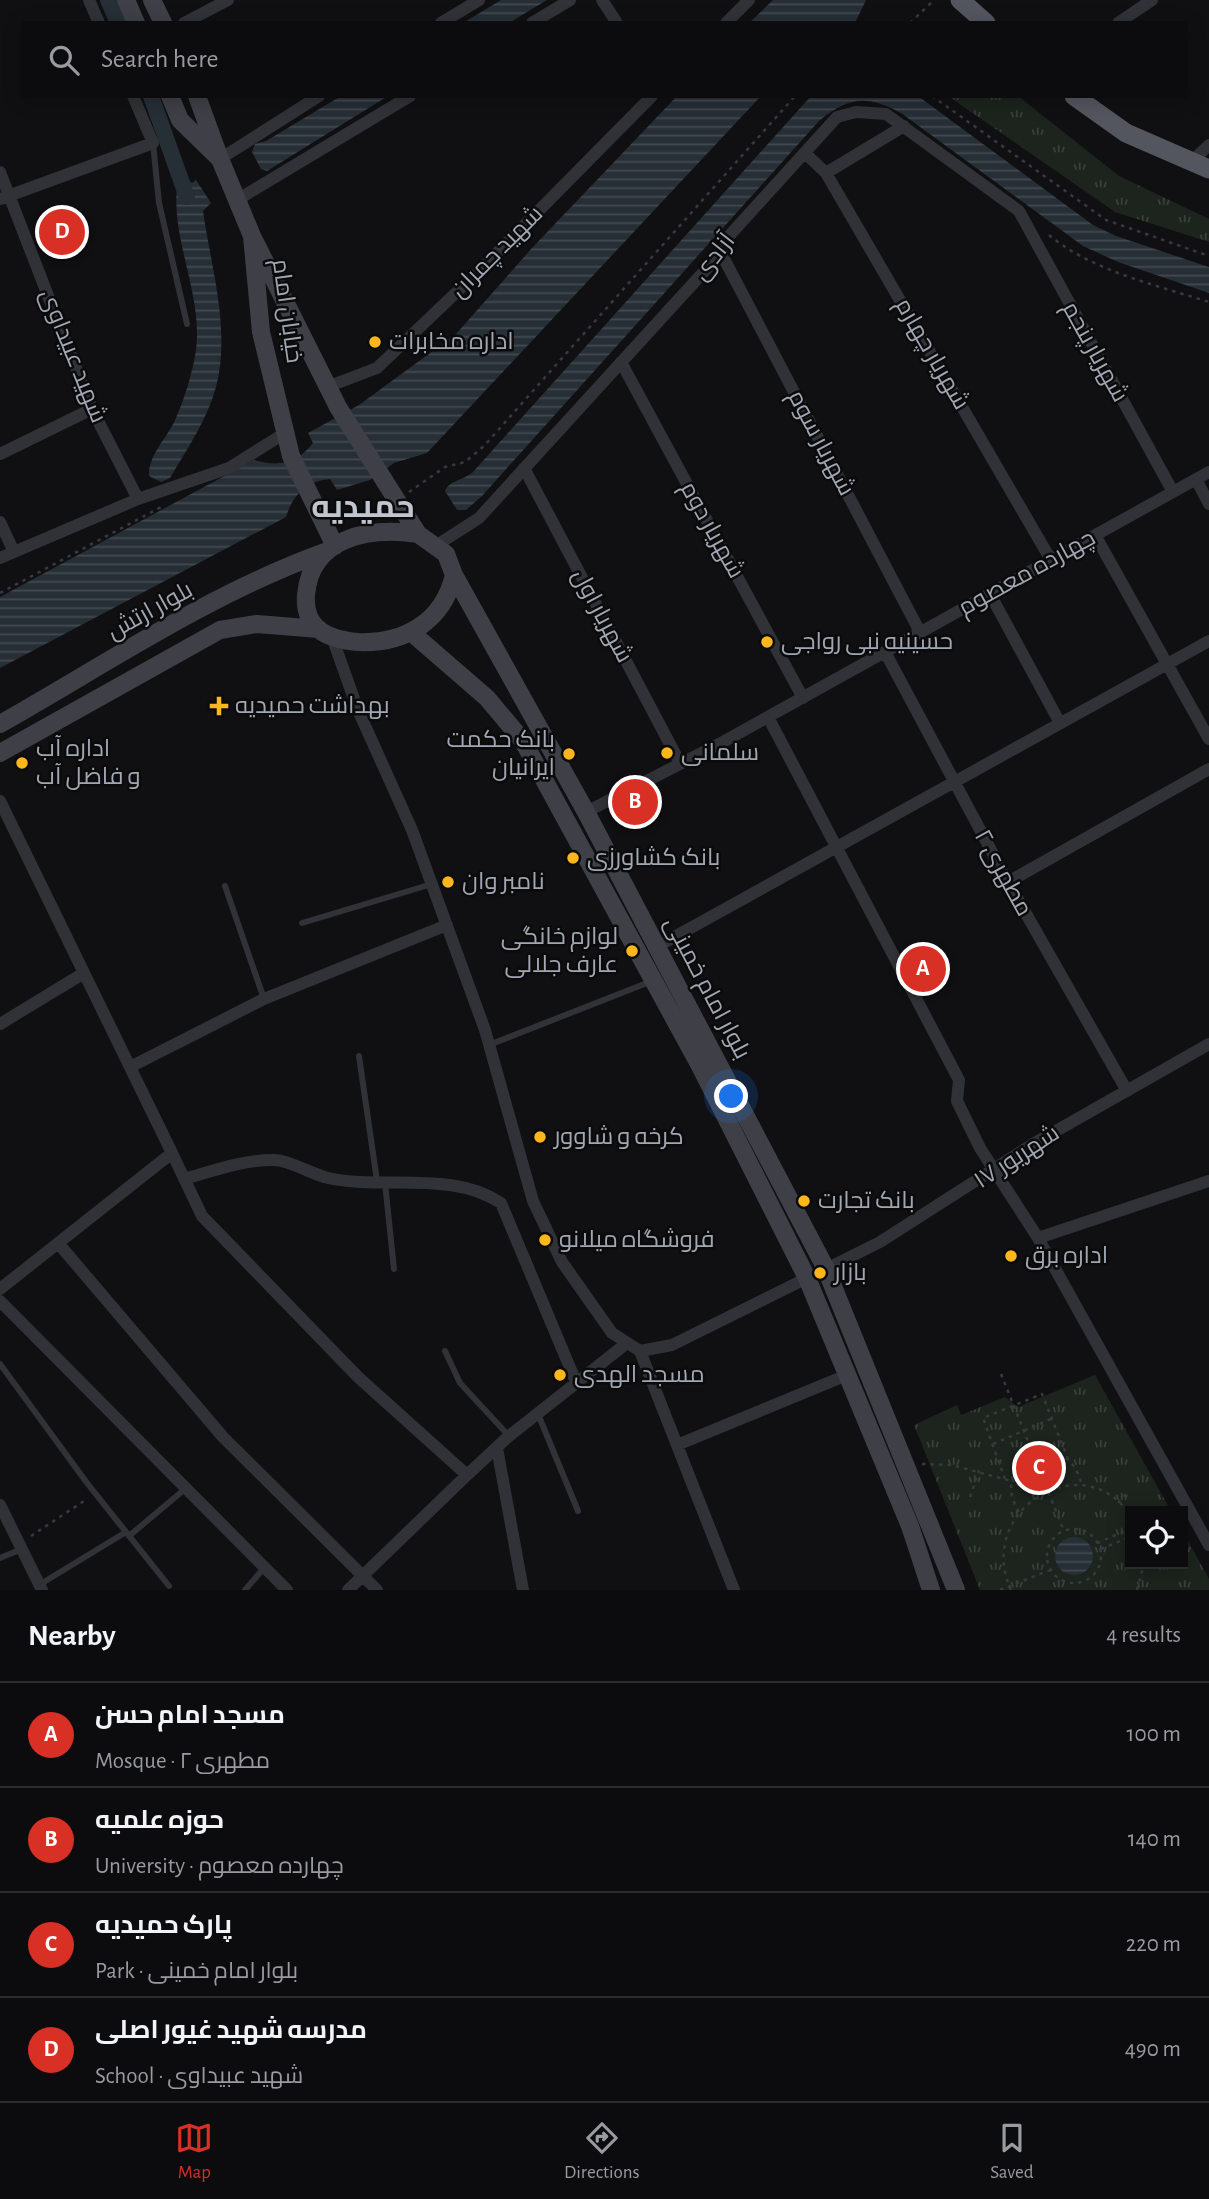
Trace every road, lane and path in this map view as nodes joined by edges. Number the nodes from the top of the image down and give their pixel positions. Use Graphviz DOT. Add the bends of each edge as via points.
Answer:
graph roads {
  1 [pos="89,0"];
  2 [pos="126,0"];
  3 [pos="152,0"];
  4 [pos="228,0"];
  5 [pos="479,0"];
  6 [pos="570,0"];
  7 [pos="602,0"];
  8 [pos="749,0"];
  9 [pos="933,0"];
  10 [pos="960,0"];
  11 [pos="1152,0"];
  12 [pos="98,21"];
  13 [pos="135,21"];
  14 [pos="162,21"];
  15 [pos="188,21"];
  16 [pos="444,21"];
  17 [pos="536,21"];
  18 [pos="616,21"];
  19 [pos="728,21"];
  20 [pos="912,21"];
  21 [pos="984,21"];
  22 [pos="1121,21"];
  23 [pos="135,98"];
  24 [pos="171,98"];
  25 [pos="198,98"];
  26 [pos="315,98"];
  27 [pos="407,98"];
  28 [pos="650,98"];
  29 [pos="793,98"];
  30 [pos="935,98"];
  31 [pos="1077,98"];
  32 [pos="904,126"];
  33 [pos="153,143"];
  34 [pos="1209,145"];
  35 [pos="806,155"];
  36 [pos="220,159"];
  37 [pos="1190,163"];
  38 [pos="1209,169"];
  39 [pos="0,172"];
  40 [pos="826,173"];
  41 [pos="5,197"];
  42 [pos="237,200"];
  43 [pos="1019,211"];
  44 [pos="1048,235"];
  45 [pos="252,236"];
  46 [pos="721,253"];
  47 [pos="1209,256"];
  48 [pos="1209,302"];
  49 [pos="187,324"];
  50 [pos="621,362"];
  51 [pos="327,387"];
  52 [pos="92,409"];
  53 [pos="285,433"];
  54 [pos="0,454"];
  55 [pos="524,468"];
  56 [pos="1209,472"];
  57 [pos="1196,480"];
  58 [pos="1173,492"];
  59 [pos="138,499"];
  60 [pos="397,500"];
  61 [pos="1209,504"];
  62 [pos="164,506"];
  63 [pos="0,522"];
  64 [pos="418,534"];
  65 [pos="1095,535"];
  66 [pos="438,545"];
  67 [pos="332,549"];
  68 [pos="14,552"];
  69 [pos="0,558"];
  70 [pos="1051,559"];
  71 [pos="454,575"];
  72 [pos="0,593"];
  73 [pos="990,594"];
  74 [pos="920,632"];
  75 [pos="325,633"];
  76 [pos="412,634"];
  77 [pos="1209,641"];
  78 [pos="885,652"];
  79 [pos="1167,664"];
  80 [pos="803,698"];
  81 [pos="768,717"];
  82 [pos="1060,723"];
  83 [pos="0,724"];
  84 [pos="1209,739"];
  85 [pos="0,753"];
  86 [pos="680,764"];
  87 [pos="1209,769"];
  88 [pos="954,782"];
  89 [pos="0,801"];
  90 [pos="586,812"];
  91 [pos="836,847"];
  92 [pos="1008,882"];
  93 [pos="432,884"];
  94 [pos="225,886"];
  95 [pos="302,923"];
  96 [pos="447,925"];
  97 [pos="657,946"];
  98 [pos="84,973"];
  99 [pos="654,981"];
  100 [pos="264,999"];
  101 [pos="0,1024"];
  102 [pos="1209,1044"];
  103 [pos="489,1045"];
  104 [pos="359,1056"];
  105 [pos="130,1067"];
  106 [pos="1128,1091"];
  107 [pos="172,1153"];
  108 [pos="996,1171"];
  109 [pos="184,1179"];
  110 [pos="1209,1181"];
  111 [pos="381,1182"];
  112 [pos="1038,1238"];
  113 [pos="58,1243"];
  114 [pos="394,1269"];
  115 [pos="826,1269"];
  116 [pos="807,1278"];
  117 [pos="0,1289"];
  118 [pos="0,1301"];
  119 [pos="627,1343"];
  120 [pos="446,1351"];
  121 [pos="640,1351"];
  122 [pos="0,1364"];
  123 [pos="1001,1374"];
  124 [pos="847,1375"];
  125 [pos="576,1382"];
  126 [pos="1014,1406"];
  127 [pos="538,1412"];
  128 [pos="1052,1419"];
  129 [pos="1024,1431"];
  130 [pos="509,1436"];
  131 [pos="993,1444"];
  132 [pos="677,1445"];
  133 [pos="497,1448"];
  134 [pos="1033,1454"];
  135 [pos="1068,1459"];
  136 [pos="905,1464"];
  137 [pos="979,1470"];
  138 [pos="467,1475"];
  139 [pos="1005,1479"];
  140 [pos="1011,1481"];
  141 [pos="1082,1487"];
  142 [pos="185,1489"];
  143 [pos="1047,1491"];
  144 [pos="1129,1491"];
  145 [pos="95,1493"];
  146 [pos="970,1497"];
  147 [pos="1118,1503"];
  148 [pos="0,1505"];
  149 [pos="1125,1510"];
  150 [pos="578,1511"];
  151 [pos="1019,1512"];
  152 [pos="1125,1530"];
  153 [pos="1064,1531"];
  154 [pos="127,1534"];
  155 [pos="1125,1539"];
  156 [pos="1097,1543"];
  157 [pos="1209,1545"];
  158 [pos="21,1547"];
  159 [pos="1099,1550"];
  160 [pos="0,1558"];
  161 [pos="264,1568"];
  162 [pos="1143,1569"];
  163 [pos="1050,1570"];
  164 [pos="362,1576"];
  165 [pos="169,1586"];
  166 [pos="41,1587"];
  167 [pos="1010,1588"];
  168 [pos="245,1590"];
  169 [pos="287,1590"];
  170 [pos="348,1590"];
  171 [pos="377,1590"];
  172 [pos="523,1590"];
  173 [pos="734,1590"];
  174 [pos="931,1590"];
  175 [pos="956,1590"];
  176 [pos="1000,1590"];
  177 [pos="1137,1590"];
  1 -- 12 [label="street"];
  2 -- 13 [label="main road"];
  3 -- 14 [label="main road"];
  4 -- 15 [label="street"];
  5 -- 16 [label="street"];
  6 -- 17 [label="street"];
  7 -- 18 [label="street"];
  8 -- 19 [label="street"];
  9 -- 20 [label="path"];
  10 -- 21 [label="highway"];
  11 -- 22 [label="street"];
  23 -- 33 [label="street"];
  24 -- 36 [label="main road" via="180,120"];
  25 -- 36 [label="main road"];
  26 -- 36 [label="street"];
  27 -- 42 [label="street"];
  28 -- 51 [label="street, شهید چمران" via="377,368"];
  29 -- 60 [label="path" via="484,446 465,462 445,467"];
  30 -- 47 [label="path" via="1106,220"];
  31 -- 37 [label="highway" via="1126,133"];
  32 -- 35 [label="street, آزادی" via="886,114 856,112 837,117"];
  32 -- 40 [label="street"];
  32 -- 43 [label="street, آزادی"];
  33 -- 41 [label="street"];
  33 -- 49 [label="lane" via="159,203"];
  34 -- 37 [label="street"];
  35 -- 40 [label="street, شهریار چهارم"];
  35 -- 46 [label="street, آزادی" via="729,236"];
  36 -- 42 [label="main road"];
  37 -- 38 [label="highway"];
  39 -- 41 [label="street, شهید عبیداوی"];
  40 -- 70 [label="street, شهریار چهارم"];
  41 -- 52 [label="street, شهید عبیداوی"];
  42 -- 45 [label="main road"];
  43 -- 58 [label="street, شهریار پنجم"];
  44 -- 48 [label="path" via="1067,251"];
  45 -- 51 [label="main road, خیابان امام"];
  45 -- 53 [label="main road, خیابان امام" via="261,332"];
  46 -- 50 [label="street, آزادی"];
  46 -- 74 [label="street, شهریار سوم"];
  50 -- 55 [label="street, آزادی"];
  50 -- 80 [label="street, شهریار دوم"];
  51 -- 60 [label="main road, خیابان امام"];
  52 -- 54 [label="street"];
  52 -- 59 [label="street, شهید عبیداوی"];
  53 -- 59 [label="street" via="229,468"];
  53 -- 67 [label="main road, خیابان امام"];
  55 -- 66 [label="street, آزادی" via="479,518"];
  55 -- 86 [label="street, شهریار اول"];
  56 -- 57 [label="street, چهارده معصوم"];
  57 -- 58 [label="street, چهارده معصوم"];
  57 -- 61 [label="street"];
  58 -- 65 [label="street, چهارده معصوم"];
  59 -- 68 [label="street"];
  60 -- 64 [label="main road, خیابان امام"];
  62 -- 72 [label="path"];
  63 -- 68 [label="street"];
  64 -- 66 [label="main road"];
  64 -- 67 [label="main road" via="380,530 351,537"];
  65 -- 70 [label="street, چهارده معصوم"];
  65 -- 79 [label="street"];
  66 -- 71 [label="main road"];
  67 -- 75 [label="main road" via="318,562 307,589 307,611"];
  67 -- 83 [label="main road, بلوار ارتش" via="280,568 199,610"];
  68 -- 69 [label="street"];
  70 -- 73 [label="street, چهارده معصوم"];
  71 -- 76 [label="main road" via="439,609"];
  71 -- 90 [label="main road, بلوار امام خمینی"];
  73 -- 74 [label="street, چهارده معصوم"];
  73 -- 82 [label="street"];
  74 -- 78 [label="street, چهارده معصوم"];
  75 -- 76 [label="main road" via="377,643"];
  75 -- 85 [label="main road, بلوار ارتش" via="257,624 220,630"];
  75 -- 93 [label="street"];
  76 -- 99 [label="main road, بلوار امام خمینی" via="487,698 523,741"];
  77 -- 79 [label="street"];
  78 -- 80 [label="street, چهارده معصوم"];
  78 -- 88 [label="street, مطهری ۲"];
  79 -- 82 [label="street"];
  79 -- 84 [label="street"];
  80 -- 81 [label="street, چهارده معصوم"];
  81 -- 86 [label="street, چهارده معصوم"];
  81 -- 91 [label="street"];
  82 -- 88 [label="street"];
  86 -- 90 [label="street, چهارده معصوم"];
  87 -- 92 [label="street"];
  88 -- 91 [label="street"];
  88 -- 92 [label="street, مطهری ۲"];
  89 -- 98 [label="street"];
  90 -- 97 [label="main road, بلوار امام خمینی"];
  91 -- 97 [label="street"];
  91 -- 108 [label="street" via="959,1080 957,1101"];
  92 -- 106 [label="street, مطهری ۲"];
  93 -- 95 [label="lane"];
  93 -- 96 [label="street"];
  94 -- 100 [label="lane"];
  96 -- 100 [label="street"];
  96 -- 103 [label="street"];
  97 -- 115 [label="main road, بلوار امام خمینی"];
  98 -- 101 [label="street"];
  98 -- 105 [label="street"];
  99 -- 103 [label="lane"];
  99 -- 116 [label="main road, بلوار امام خمینی"];
  100 -- 105 [label="street"];
  102 -- 106 [label="street, ۱۷ شهریور"];
  103 -- 119 [label="street" via="533,1201 562,1262 612,1333"];
  104 -- 111 [label="lane"];
  105 -- 107 [label="street"];
  106 -- 108 [label="street, ۱۷ شهریور" via="1033,1144"];
  107 -- 109 [label="street"];
  107 -- 113 [label="street"];
  108 -- 112 [label="street"];
  108 -- 115 [label="street, ۱۷ شهریور" via="880,1242"];
  109 -- 111 [label="street" via="247,1161 277,1160 331,1178"];
  109 -- 138 [label="street" via="202,1216 288,1307"];
  110 -- 112 [label="street"];
  111 -- 114 [label="lane"];
  111 -- 125 [label="street" via="451,1186 488,1194 501,1203"];
  112 -- 157 [label="street"];
  113 -- 117 [label="street"];
  113 -- 164 [label="street" via="223,1437"];
  115 -- 136 [label="main road, بلوار امام خمینی"];
  116 -- 121 [label="street" via="672,1345"];
  116 -- 124 [label="main road, بلوار امام خمینی"];
  118 -- 142 [label="street"];
  119 -- 121 [label="street"];
  119 -- 125 [label="street"];
  120 -- 130 [label="lane" via="460,1383"];
  121 -- 132 [label="street"];
  122 -- 145 [label="lane"];
  123 -- 126 [label="path"];
  124 -- 132 [label="street"];
  124 -- 174 [label="main road, بلوار امام خمینی" via="910,1526"];
  125 -- 127 [label="street"];
  126 -- 128 [label="path" via="1042,1394"];
  126 -- 129 [label="path"];
  126 -- 131 [label="path" via="984,1418"];
  127 -- 130 [label="street"];
  127 -- 150 [label="lane"];
  128 -- 129 [label="path"];
  128 -- 135 [label="path"];
  129 -- 131 [label="path"];
  129 -- 134 [label="path"];
  130 -- 133 [label="street"];
  131 -- 139 [label="path"];
  132 -- 173 [label="street"];
  133 -- 138 [label="street"];
  133 -- 172 [label="street"];
  134 -- 135 [label="path" via="1055,1453"];
  134 -- 140 [label="path"];
  134 -- 143 [label="path"];
  135 -- 141 [label="path" via="1079,1472"];
  136 -- 137 [label="path"];
  136 -- 175 [label="main road, بلوار امام خمینی"];
  137 -- 139 [label="path"];
  137 -- 146 [label="path"];
  138 -- 164 [label="street"];
  139 -- 140 [label="path"];
  140 -- 151 [label="path" via="1009,1490"];
  141 -- 143 [label="path"];
  141 -- 147 [label="path"];
  142 -- 154 [label="lane"];
  142 -- 161 [label="street"];
  143 -- 151 [label="path"];
  143 -- 153 [label="path"];
  144 -- 147 [label="path"];
  145 -- 154 [label="lane"];
  145 -- 158 [label="path"];
  147 -- 149 [label="path"];
  148 -- 158 [label="street"];
  151 -- 167 [label="path" via="1006,1535 1002,1555"];
  152 -- 156 [label="path"];
  153 -- 156 [label="path" via="1089,1534"];
  153 -- 163 [label="path" via="1048,1546"];
  154 -- 165 [label="lane"];
  154 -- 166 [label="lane"];
  155 -- 159 [label="path"];
  156 -- 159 [label="path"];
  158 -- 160 [label="lane"];
  158 -- 166 [label="street"];
  159 -- 163 [label="path" via="1099,1566 1082,1582 1058,1579"];
  161 -- 168 [label="lane"];
  161 -- 169 [label="street"];
  162 -- 177 [label="path"];
  163 -- 167 [label="path"];
  164 -- 170 [label="street"];
  164 -- 171 [label="street"];
  167 -- 176 [label="path"];
}
